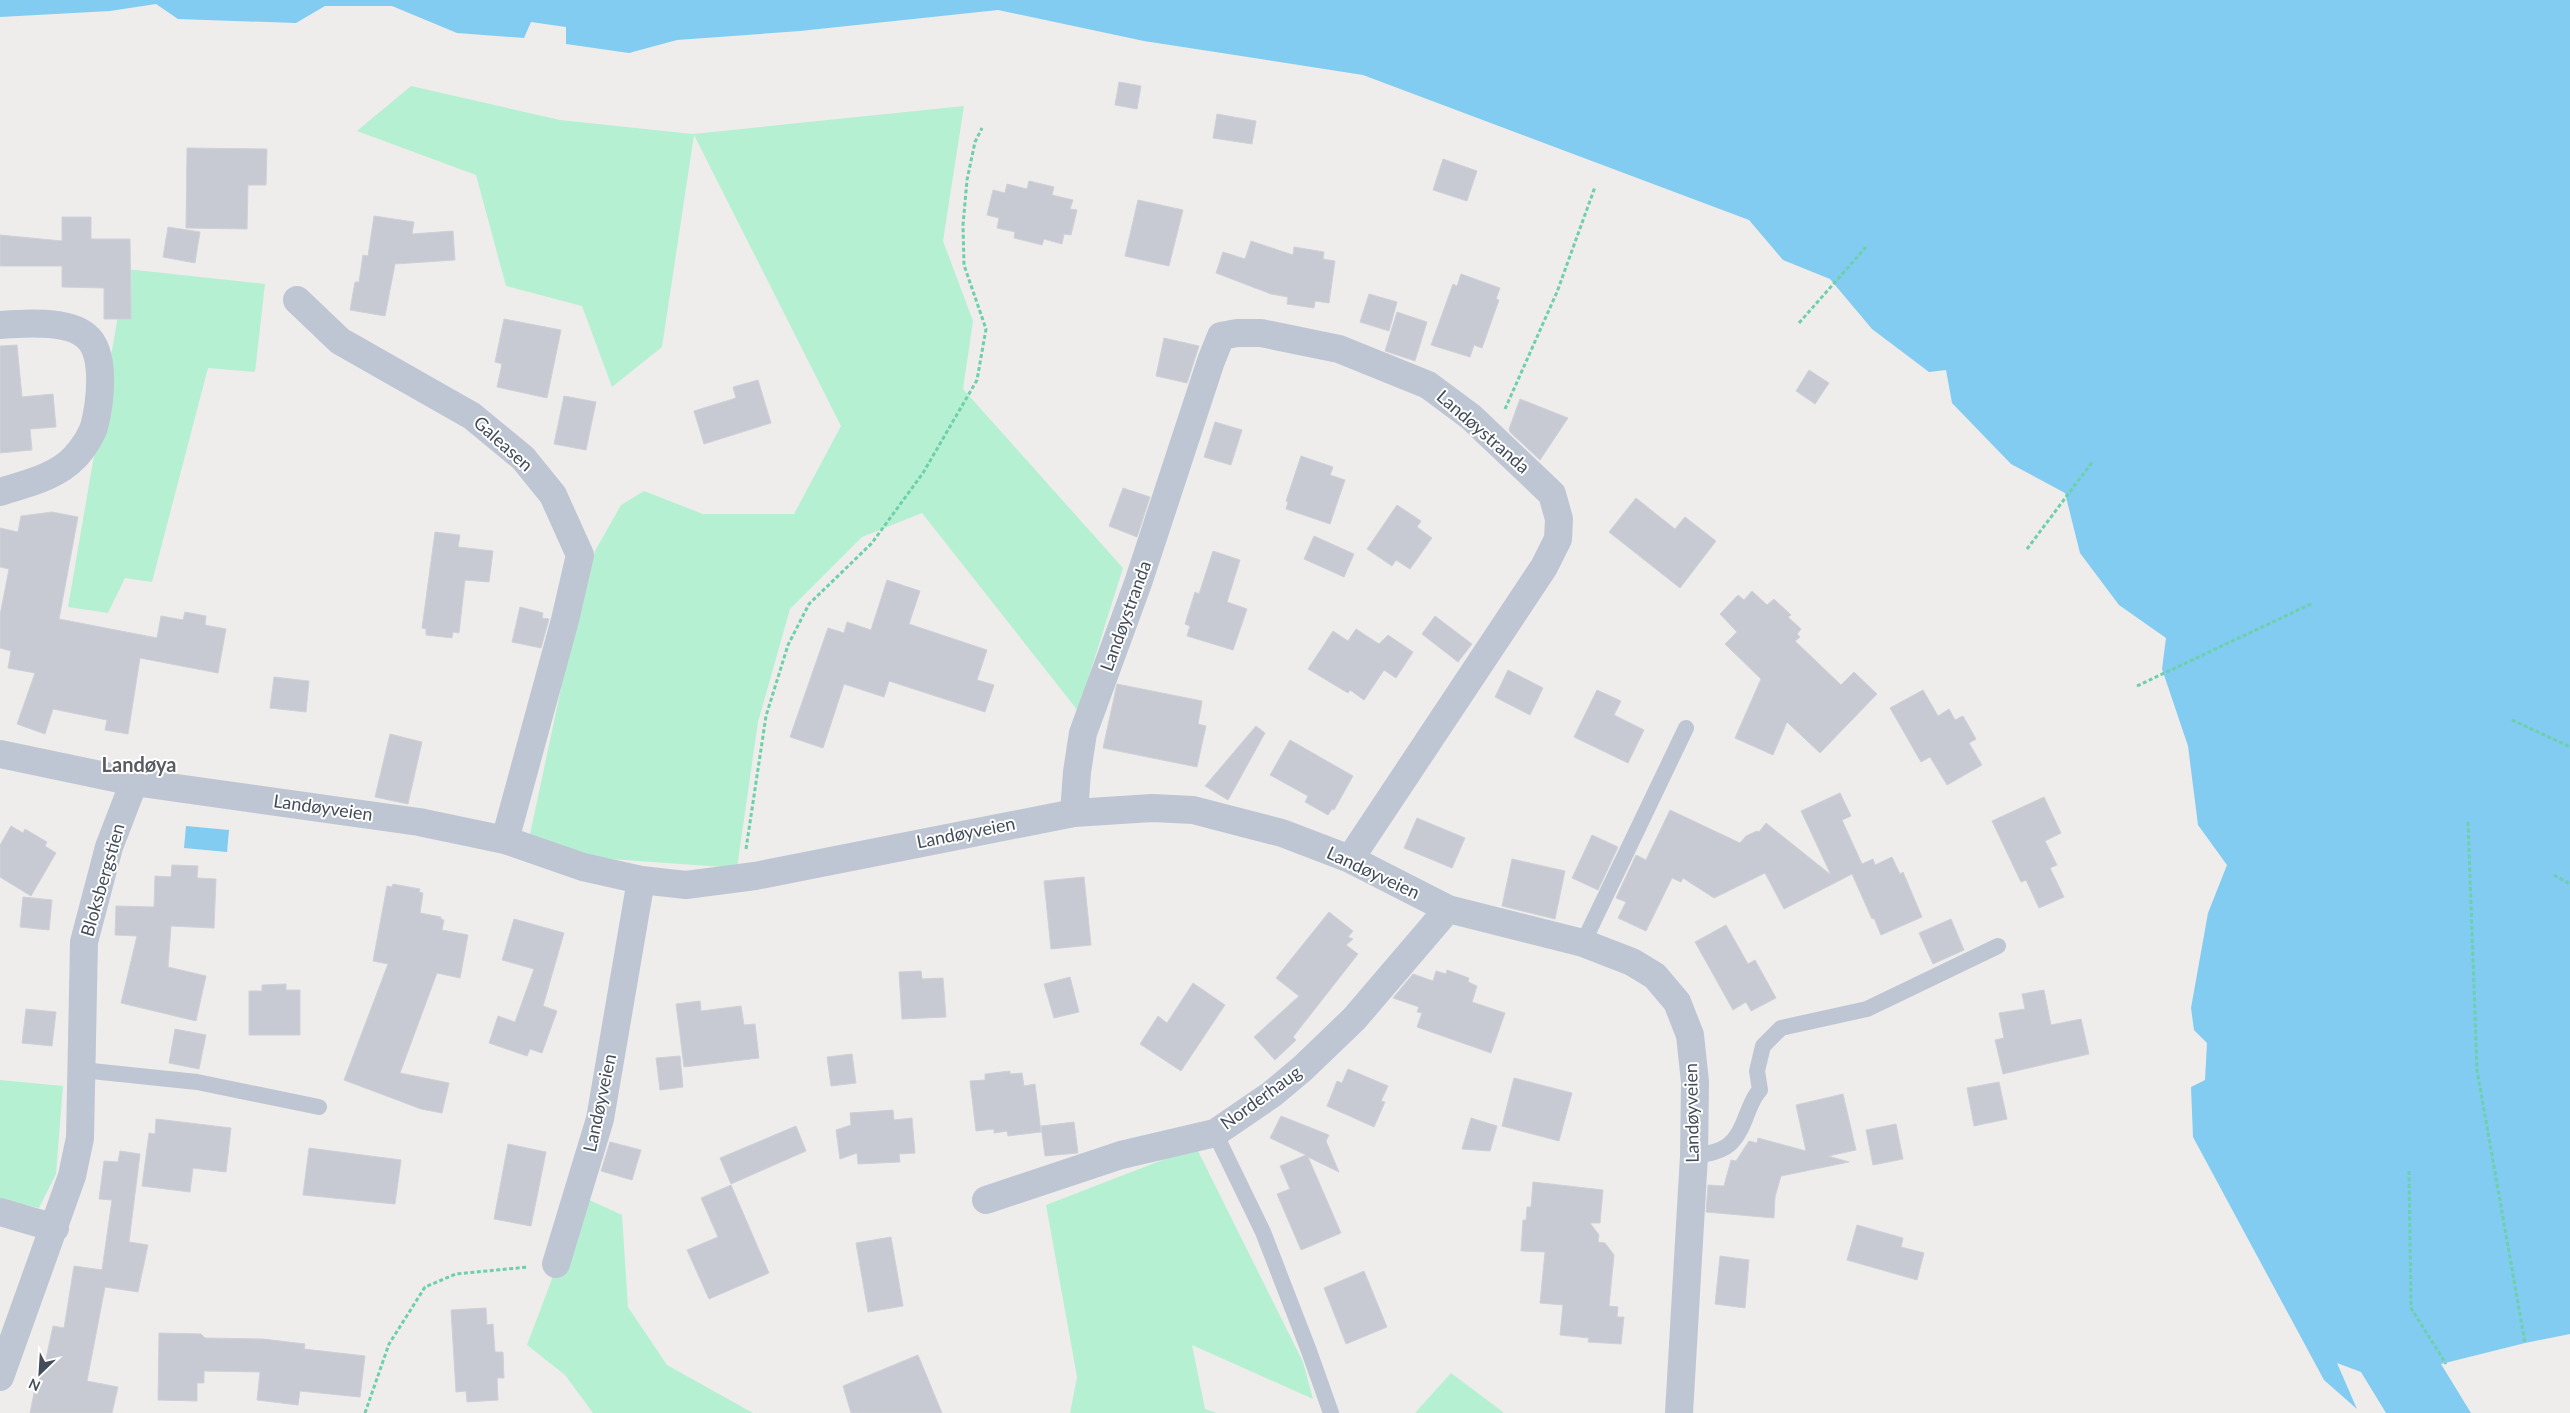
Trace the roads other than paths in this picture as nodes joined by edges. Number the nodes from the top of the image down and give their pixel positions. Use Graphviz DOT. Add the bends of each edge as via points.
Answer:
graph roads {
  1 [pos="297,300"];
  2 [pos="0,325"];
  3 [pos="0,492"];
  4 [pos="1686,728"];
  5 [pos="0,754"];
  6 [pos="134,782"];
  7 [pos="1074,814"];
  8 [pos="505,840"];
  9 [pos="1350,859"];
  10 [pos="641,880"];
  11 [pos="1448,909"];
  12 [pos="1582,943"];
  13 [pos="1998,946"];
  14 [pos="82,1070"];
  15 [pos="319,1107"];
  16 [pos="1214,1133"];
  17 [pos="1694,1156"];
  18 [pos="986,1200"];
  19 [pos="0,1212"];
  20 [pos="55,1228"];
  21 [pos="556,1264"];
  22 [pos="0,1377"];
  23 [pos="1330,1413"];
  24 [pos="1679,1413"];
  1 -- 8 [label="street, Galeasen" via="340,341 472,416 523,458 553,495 580,555"];
  2 -- 3 [label="street" via="37,322 66,327 86,336 99,356 100,388 93,429 75,457 54,473"];
  4 -- 12 [label="lane"];
  5 -- 6 [label="street, Landøyveien"];
  6 -- 8 [label="street, Landøyveien" via="351,812"];
  6 -- 14 [label="street, Bloksbergstien" via="109,847 84,942"];
  7 -- 9 [label="street, Landøyveien" via="1152,808 1193,810 1273,830"];
  7 -- 9 [label="street, Landøystranda" via="1083,733 1138,583 1211,361 1221,336 1237,332 1261,333 1339,349 1428,385 1471,417 1552,494 1559,520 1558,540 1544,567"];
  7 -- 10 [label="street, Landøyveien" via="742,877 686,885"];
  8 -- 10 [label="street, Landøyveien" via="583,867"];
  9 -- 11 [label="street, Landøyveien"];
  10 -- 21 [label="street, Landøyveien" via="600,1119"];
  11 -- 12 [label="street, Landøyveien"];
  11 -- 16 [label="street, Norderhaug" via="1354,1019 1303,1068 1272,1094"];
  12 -- 17 [label="street, Landøyveien" via="1632,962 1654,976 1677,1002 1690,1035 1695,1082"];
  13 -- 17 [label="lane" via="1867,1009 1781,1028 1763,1046 1757,1070 1760,1090 1754,1096 1741,1131 1723,1150"];
  14 -- 15 [label="lane" via="197,1082"];
  14 -- 20 [label="street, Bloksbergstien" via="80,1138"];
  16 -- 18 [label="street, Norderhaug" via="1121,1155"];
  16 -- 23 [label="lane" via="1263,1232"];
  17 -- 24 [label="street, Landøyveien"];
  19 -- 20 [label="street"];
  20 -- 22 [label="street, Bloksbergstien"];
}
